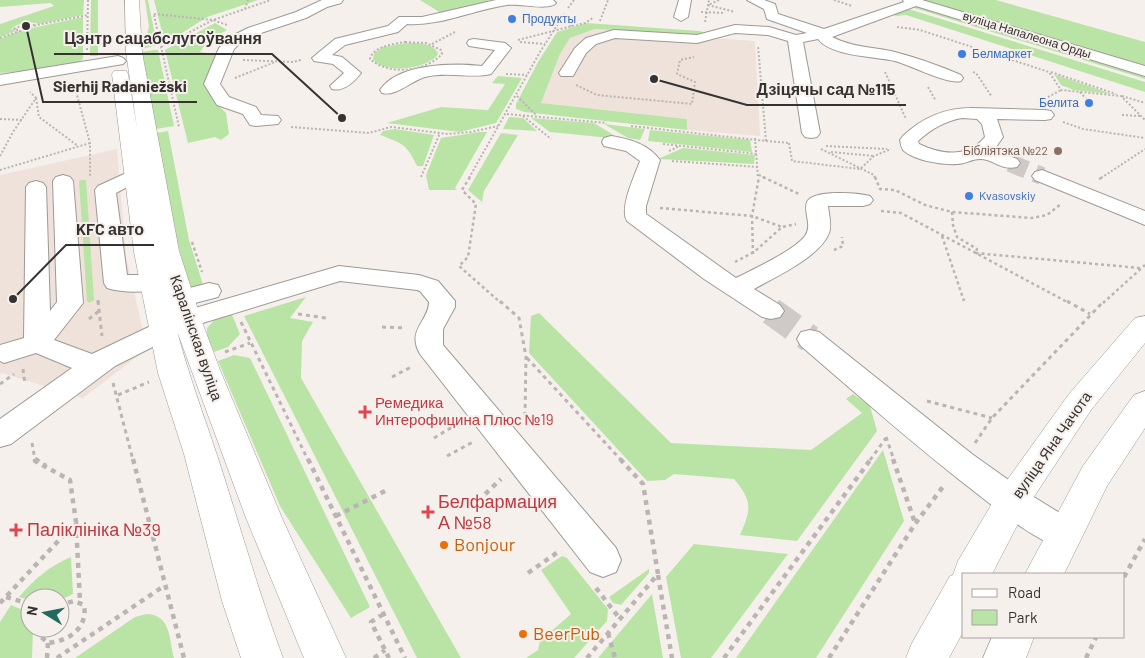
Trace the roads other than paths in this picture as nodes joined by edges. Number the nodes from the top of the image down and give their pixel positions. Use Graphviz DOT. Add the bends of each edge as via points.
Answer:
graph roads {
  1 [pos="132,0"];
  2 [pos="337,0"];
  3 [pos="685,0"];
  4 [pos="753,0"];
  5 [pos="500,1"];
  6 [pos="912,1"];
  7 [pos="550,3"];
  8 [pos="427,8"];
  9 [pos="440,17"];
  10 [pos="681,17"];
  11 [pos="824,34"];
  12 [pos="467,37"];
  13 [pos="795,39"];
  14 [pos="123,56"];
  15 [pos="452,68"];
  16 [pos="1145,71"];
  17 [pos="566,73"];
  18 [pos="955,78"];
  19 [pos="0,80"];
  20 [pos="338,86"];
  21 [pos="388,90"];
  22 [pos="982,114"];
  23 [pos="1053,118"];
  24 [pos="272,120"];
  25 [pos="616,130"];
  26 [pos="812,133"];
  27 [pos="981,152"];
  28 [pos="1010,163"];
  29 [pos="135,175"];
  30 [pos="1042,176"];
  31 [pos="62,181"];
  32 [pos="36,187"];
  33 [pos="870,205"];
  34 [pos="1145,219"];
  35 [pos="66,241"];
  36 [pos="36,248"];
  37 [pos="153,283"];
  38 [pos="735,289"];
  39 [pos="189,309"];
  40 [pos="771,311"];
  41 [pos="1145,325"];
  42 [pos="810,339"];
  43 [pos="37,343"];
  44 [pos="4,353"];
  45 [pos="99,362"];
  46 [pos="1145,403"];
  47 [pos="0,435"];
  48 [pos="1012,501"];
  49 [pos="1064,534"];
  50 [pos="603,560"];
  51 [pos="973,573"];
  52 [pos="1044,573"];
  53 [pos="962,593"];
  54 [pos="1014,638"];
  55 [pos="262,658"];
  56 [pos="325,658"];
  57 [pos="927,658"];
  58 [pos="1004,658"];
  1 -- 14 [label="main road, Каралінская вуліца"];
  2 -- 24 [label="street" via="250,32 229,45 212,84 227,103 250,110 256,121"];
  3 -- 10 [label="street"];
  4 -- 11 [label="street" via="770,7 772,16"];
  5 -- 7 [label="street"];
  5 -- 9 [label="street"];
  6 -- 11 [label="street"];
  6 -- 16 [label="street, вуліца Напалеона Орды"];
  8 -- 9 [label="street"];
  9 -- 12 [label="street"];
  9 -- 20 [label="street" via="404,20 393,29 340,42 319,58 337,60 353,73"];
  11 -- 13 [label="street"];
  11 -- 18 [label="street" via="825,39 847,50 887,55"];
  12 -- 15 [label="street"];
  12 -- 15 [label="street" via="504,48 486,71"];
  13 -- 17 [label="street" via="769,31 735,29 701,34 614,34 591,41 580,51"];
  13 -- 26 [label="street"];
  14 -- 19 [label="street"];
  14 -- 29 [label="main road, Каралінская вуліца"];
  14 -- 39 [label="main road, Каралінская вуліца" via="167,252"];
  15 -- 21 [label="street" via="402,80"];
  22 -- 23 [label="street"];
  22 -- 27 [label="street" via="991,123 994,138"];
  22 -- 27 [label="street" via="968,112 941,117 912,141 924,155 940,159 955,159"];
  25 -- 38 [label="street" via="639,149 656,152 635,206 635,216"];
  27 -- 28 [label="street"];
  29 -- 37 [label="main road, Каралінская вуліца"];
  29 -- 37 [label="street" via="105,190 116,283"];
  30 -- 34 [label="street"];
  31 -- 35 [label="street"];
  32 -- 36 [label="street"];
  33 -- 38 [label="street" via="827,198 817,203 817,235 802,250"];
  35 -- 36 [label="street"];
  35 -- 43 [label="street" via="70,303"];
  36 -- 43 [label="street"];
  37 -- 39 [label="main road, Каралінская вуліца"];
  38 -- 40 [label="street"];
  39 -- 45 [label="street"];
  39 -- 50 [label="street" via="234,305 339,273 429,286 442,301 430,329 430,347"];
  39 -- 55 [label="main road, Каралінская вуліца" via="173,373"];
  39 -- 56 [label="main road, Каралінская вуліца" via="261,509"];
  41 -- 48 [label="main road, вуліца Яна Чачота" via="1080,402"];
  42 -- 48 [label="street"];
  43 -- 44 [label="street"];
  43 -- 45 [label="street"];
  45 -- 47 [label="street"];
  46 -- 49 [label="main road" via="1095,476"];
  48 -- 49 [label="street"];
  48 -- 51 [label="main road, вуліца Яна Чачота"];
  49 -- 52 [label="main road"];
  53 -- 57 [label="main road"];
  54 -- 58 [label="main road"];
}
